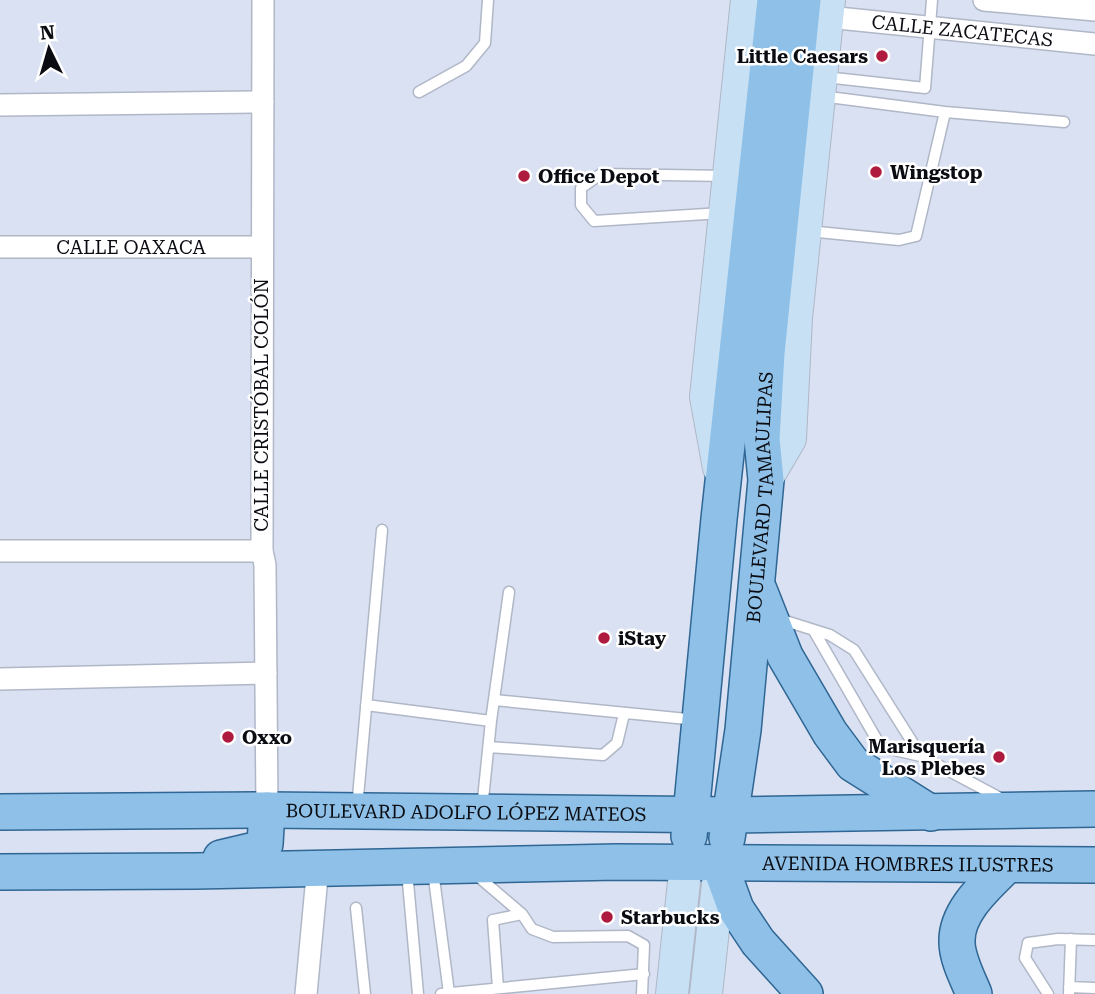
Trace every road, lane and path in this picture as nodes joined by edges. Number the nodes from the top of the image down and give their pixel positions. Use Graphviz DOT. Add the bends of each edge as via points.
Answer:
graph roads {
  1 [pos="263,0"];
  2 [pos="488,0"];
  3 [pos="747,0"];
  4 [pos="932,0"];
  5 [pos="984,0"];
  6 [pos="1083,6"];
  7 [pos="802,7"];
  8 [pos="929,27"];
  9 [pos="1095,44"];
  10 [pos="820,86"];
  11 [pos="419,92"];
  12 [pos="263,102"];
  13 [pos="0,105"];
  14 [pos="945,112"];
  15 [pos="1064,122"];
  16 [pos="742,193"];
  17 [pos="806,230"];
  18 [pos="0,247"];
  19 [pos="261,247"];
  20 [pos="743,316"];
  21 [pos="796,318"];
  22 [pos="767,354"];
  23 [pos="766,480"];
  24 [pos="722,485"];
  25 [pos="382,530"];
  26 [pos="0,551"];
  27 [pos="262,551"];
  28 [pos="509,592"];
  29 [pos="762,598"];
  30 [pos="814,631"];
  31 [pos="266,673"];
  32 [pos="0,679"];
  33 [pos="494,700"];
  34 [pos="366,705"];
  35 [pos="624,713"];
  36 [pos="700,720"];
  37 [pos="492,721"];
  38 [pos="489,747"];
  39 [pos="921,756"];
  40 [pos="1021,809"];
  41 [pos="1095,809"];
  42 [pos="267,810"];
  43 [pos="357,811"];
  44 [pos="482,811"];
  45 [pos="0,812"];
  46 [pos="931,813"];
  47 [pos="691,815"];
  48 [pos="733,815"];
  49 [pos="686,863"];
  50 [pos="434,864"];
  51 [pos="720,865"];
  52 [pos="1007,865"];
  53 [pos="1095,865"];
  54 [pos="318,866"];
  55 [pos="196,871"];
  56 [pos="0,872"];
  57 [pos="356,908"];
  58 [pos="522,914"];
  59 [pos="1072,939"];
  60 [pos="1095,940"];
  61 [pos="644,974"];
  62 [pos="498,988"];
  63 [pos="1095,988"];
  64 [pos="1069,991"];
  65 [pos="449,993"];
  66 [pos="306,994"];
  67 [pos="365,994"];
  68 [pos="418,994"];
  69 [pos="441,994"];
  70 [pos="642,994"];
  71 [pos="672,994"];
  72 [pos="706,994"];
  73 [pos="805,994"];
  74 [pos="974,994"];
  75 [pos="1048,994"];
  1 -- 12 [label="street, CALLE CRISTÓBAL COLÓN"];
  2 -- 11 [label="lane" via="485,43 466,66"];
  3 -- 16 [label="street"];
  4 -- 8 [label="lane"];
  5 -- 6 [label="street, CALLE ZACATECAS"];
  7 -- 8 [label="street, CALLE ZACATECAS"];
  7 -- 10 [label="street"];
  7 -- 16 [label="main road, BOULEVARD TAMAULIPAS"];
  7 -- 22 [label="main road, BOULEVARD TAMAULIPAS"];
  8 -- 9 [label="street, CALLE ZACATECAS"];
  8 -- 10 [label="lane" via="925,88"];
  10 -- 14 [label="lane"];
  10 -- 17 [label="street"];
  12 -- 13 [label="street"];
  12 -- 19 [label="street, CALLE CRISTÓBAL COLÓN"];
  14 -- 15 [label="lane"];
  14 -- 17 [label="lane" via="916,236 899,240"];
  16 -- 16 [label="lane" via="594,220 581,205 581,188 601,174"];
  16 -- 20 [label="main road, BOULEVARD TAMAULIPAS"];
  16 -- 24 [label="street" via="706,397"];
  17 -- 21 [label="street"];
  18 -- 19 [label="street, CALLE OAXACA"];
  19 -- 27 [label="street, CALLE CRISTÓBAL COLÓN"];
  20 -- 22 [label="main road" via="751,346"];
  20 -- 24 [label="main road, BOULEVARD TAMAULIPAS"];
  21 -- 22 [label="main road" via="781,346"];
  21 -- 23 [label="street" via="790,439"];
  22 -- 23 [label="main road, BOULEVARD TAMAULIPAS" via="762,439"];
  23 -- 29 [label="main road, BOULEVARD TAMAULIPAS"];
  24 -- 36 [label="main road, BOULEVARD TAMAULIPAS"];
  25 -- 34 [label="lane"];
  26 -- 27 [label="street"];
  27 -- 31 [label="street, CALLE CRISTÓBAL COLÓN"];
  28 -- 33 [label="lane"];
  29 -- 30 [label="lane"];
  29 -- 46 [label="main road" via="806,693 853,764"];
  29 -- 48 [label="main road, BOULEVARD TAMAULIPAS"];
  30 -- 39 [label="lane" via="854,650"];
  30 -- 39 [label="lane" via="881,747"];
  31 -- 32 [label="street"];
  31 -- 42 [label="street, CALLE CRISTÓBAL COLÓN"];
  33 -- 35 [label="lane"];
  33 -- 37 [label="lane"];
  34 -- 37 [label="lane"];
  34 -- 43 [label="lane"];
  35 -- 36 [label="lane"];
  35 -- 38 [label="lane" via="617,743 603,755"];
  36 -- 47 [label="main road, BOULEVARD TAMAULIPAS"];
  37 -- 38 [label="lane"];
  38 -- 44 [label="lane"];
  39 -- 40 [label="lane"];
  40 -- 41 [label="main road"];
  40 -- 46 [label="main road"];
  42 -- 43 [label="main road, BOULEVARD ADOLFO LÓPEZ MATEOS"];
  42 -- 45 [label="main road, BOULEVARD ADOLFO LÓPEZ MATEOS"];
  42 -- 55 [label="main road" via="265,844 214,860"];
  43 -- 44 [label="main road, BOULEVARD ADOLFO LÓPEZ MATEOS"];
  43 -- 54 [label="main road" via="324,833"];
  44 -- 47 [label="main road, BOULEVARD ADOLFO LÓPEZ MATEOS"];
  46 -- 48 [label="main road, BOULEVARD ADOLFO LÓPEZ MATEOS"];
  47 -- 48 [label="main road, BOULEVARD ADOLFO LÓPEZ MATEOS"];
  47 -- 49 [label="main road, BOULEVARD TAMAULIPAS"];
  48 -- 51 [label="main road, BOULEVARD TAMAULIPAS"];
  49 -- 50 [label="main road"];
  49 -- 51 [label="main road"];
  49 -- 71 [label="street, BOULEVARD TAMAULIPAS"];
  50 -- 54 [label="main road"];
  50 -- 58 [label="lane"];
  50 -- 65 [label="lane"];
  50 -- 68 [label="lane"];
  51 -- 52 [label="main road, AVENIDA HOMBRES ILUSTRES"];
  51 -- 72 [label="street, BOULEVARD TAMAULIPAS"];
  51 -- 73 [label="main road" via="736,909 758,942"];
  52 -- 53 [label="main road, AVENIDA HOMBRES ILUSTRES"];
  52 -- 74 [label="main road" via="965,913 956,942"];
  54 -- 55 [label="main road"];
  54 -- 66 [label="street"];
  55 -- 56 [label="main road"];
  57 -- 67 [label="lane"];
  58 -- 61 [label="lane" via="532,929 553,937 628,936 644,945"];
  58 -- 62 [label="lane" via="493,920"];
  59 -- 60 [label="lane"];
  59 -- 64 [label="lane"];
  59 -- 75 [label="lane" via="1028,943 1025,958"];
  61 -- 62 [label="lane"];
  61 -- 70 [label="lane"];
  62 -- 65 [label="lane"];
  63 -- 64 [label="lane"];
  65 -- 69 [label="lane"];
}
